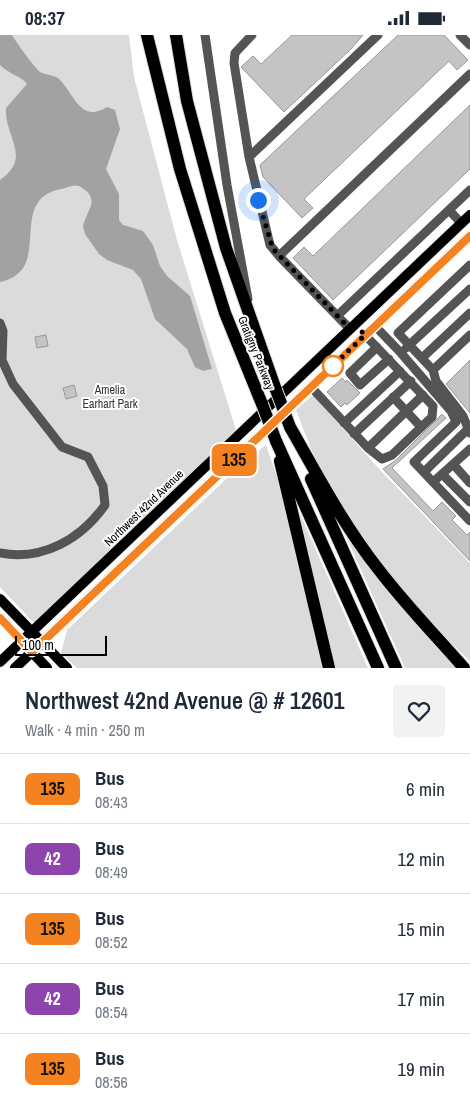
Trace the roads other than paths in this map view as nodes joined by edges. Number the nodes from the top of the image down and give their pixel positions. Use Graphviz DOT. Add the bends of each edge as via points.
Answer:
graph roads {
  1 [pos="147,35"];
  2 [pos="176,35"];
  3 [pos="205,35"];
  4 [pos="252,35"];
  5 [pos="378,35"];
  6 [pos="460,35"];
  7 [pos="470,45"];
  8 [pos="470,74"];
  9 [pos="249,157"];
  10 [pos="470,190"];
  11 [pos="449,210"];
  12 [pos="470,215"];
  13 [pos="461,223"];
  14 [pos="470,236"];
  15 [pos="279,256"];
  16 [pos="470,265"];
  17 [pos="470,289"];
  18 [pos="470,313"];
  19 [pos="338,315"];
  20 [pos="0,323"];
  21 [pos="252,324"];
  22 [pos="375,326"];
  23 [pos="353,327"];
  24 [pos="365,335"];
  25 [pos="470,335"];
  26 [pos="410,345"];
  27 [pos="377,347"];
  28 [pos="401,353"];
  29 [pos="422,358"];
  30 [pos="389,359"];
  31 [pos="433,370"];
  32 [pos="400,371"];
  33 [pos="410,381"];
  34 [pos="311,387"];
  35 [pos="423,395"];
  36 [pos="394,397"];
  37 [pos="406,411"];
  38 [pos="344,423"];
  39 [pos="290,427"];
  40 [pos="421,427"];
  41 [pos="469,431"];
  42 [pos="354,434"];
  43 [pos="276,441"];
  44 [pos="368,448"];
  45 [pos="468,453"];
  46 [pos="453,464"];
  47 [pos="424,472"];
  48 [pos="442,473"];
  49 [pos="433,482"];
  50 [pos="470,483"];
  51 [pos="470,502"];
  52 [pos="470,521"];
  53 [pos="0,553"];
  54 [pos="0,599"];
  55 [pos="0,618"];
  56 [pos="31,633"];
  57 [pos="22,641"];
  58 [pos="42,643"];
  59 [pos="32,652"];
  60 [pos="452,654"];
  61 [pos="0,662"];
  62 [pos="470,667"];
  63 [pos="15,668"];
  64 [pos="47,668"];
  65 [pos="67,668"];
  66 [pos="329,668"];
  67 [pos="378,668"];
  68 [pos="396,668"];
  69 [pos="464,668"];
  1 -- 43 [label="highway, Gratigny Parkway, bridge" via="180,169 225,313"];
  2 -- 21 [label="highway, Gratigny Parkway" via="187,101 226,248"];
  3 -- 21 [label="street"];
  4 -- 9 [label="street" via="234,58"];
  5 -- 9 [label="street"];
  6 -- 7 [label="street"];
  8 -- 15 [label="street"];
  9 -- 15 [label="street" via="268,239"];
  10 -- 11 [label="street"];
  11 -- 13 [label="street"];
  11 -- 19 [label="street"];
  12 -- 13 [label="main road, Northwest 42nd Avenue"];
  13 -- 14 [label="main road"];
  13 -- 23 [label="main road, Northwest 42nd Avenue"];
  14 -- 22 [label="main road"];
  15 -- 19 [label="street"];
  16 -- 26 [label="street" via="398,333"];
  17 -- 26 [label="street"];
  18 -- 29 [label="street"];
  19 -- 23 [label="street"];
  20 -- 53 [label="street" via="3,331 2,360 13,384 62,447 88,457 103,486 105,505 67,543 14,556"];
  21 -- 39 [label="highway, Gratigny Parkway, bridge"];
  22 -- 24 [label="main road"];
  22 -- 28 [label="street"];
  23 -- 24 [label="main road"];
  23 -- 56 [label="main road, Northwest 42nd Avenue"];
  24 -- 27 [label="street"];
  24 -- 34 [label="main road"];
  25 -- 31 [label="street"];
  26 -- 28 [label="street"];
  26 -- 29 [label="street"];
  27 -- 30 [label="street"];
  27 -- 30 [label="street" via="350,373 360,385"];
  28 -- 47 [label="street" via="451,411 456,422 414,462"];
  29 -- 31 [label="street"];
  30 -- 32 [label="street"];
  31 -- 41 [label="street" via="436,381 463,416"];
  32 -- 33 [label="street"];
  32 -- 38 [label="street"];
  33 -- 35 [label="street"];
  33 -- 36 [label="street"];
  34 -- 38 [label="street"];
  34 -- 58 [label="main road"];
  35 -- 37 [label="street"];
  35 -- 40 [label="street" via="433,406 432,417"];
  36 -- 37 [label="street"];
  36 -- 42 [label="street"];
  37 -- 40 [label="street"];
  37 -- 44 [label="street"];
  38 -- 42 [label="street"];
  39 -- 60 [label="highway" via="340,516 379,570"];
  39 -- 68 [label="highway, Gratigny Parkway"];
  40 -- 44 [label="street" via="392,455 382,459"];
  41 -- 47 [label="street"];
  42 -- 44 [label="street"];
  43 -- 66 [label="highway"];
  43 -- 67 [label="highway, Gratigny Parkway"];
  45 -- 46 [label="street"];
  46 -- 48 [label="street"];
  46 -- 50 [label="street"];
  47 -- 49 [label="street"];
  48 -- 49 [label="street"];
  48 -- 51 [label="street"];
  49 -- 52 [label="street"];
  54 -- 56 [label="main road"];
  55 -- 57 [label="main road"];
  56 -- 57 [label="main road, Northwest 42nd Avenue"];
  56 -- 58 [label="main road"];
  57 -- 59 [label="main road"];
  57 -- 61 [label="main road, Northwest 42nd Avenue"];
  58 -- 59 [label="main road"];
  58 -- 65 [label="main road"];
  59 -- 63 [label="main road"];
  59 -- 64 [label="main road"];
  60 -- 62 [label="highway"];
  60 -- 69 [label="highway"];
}
